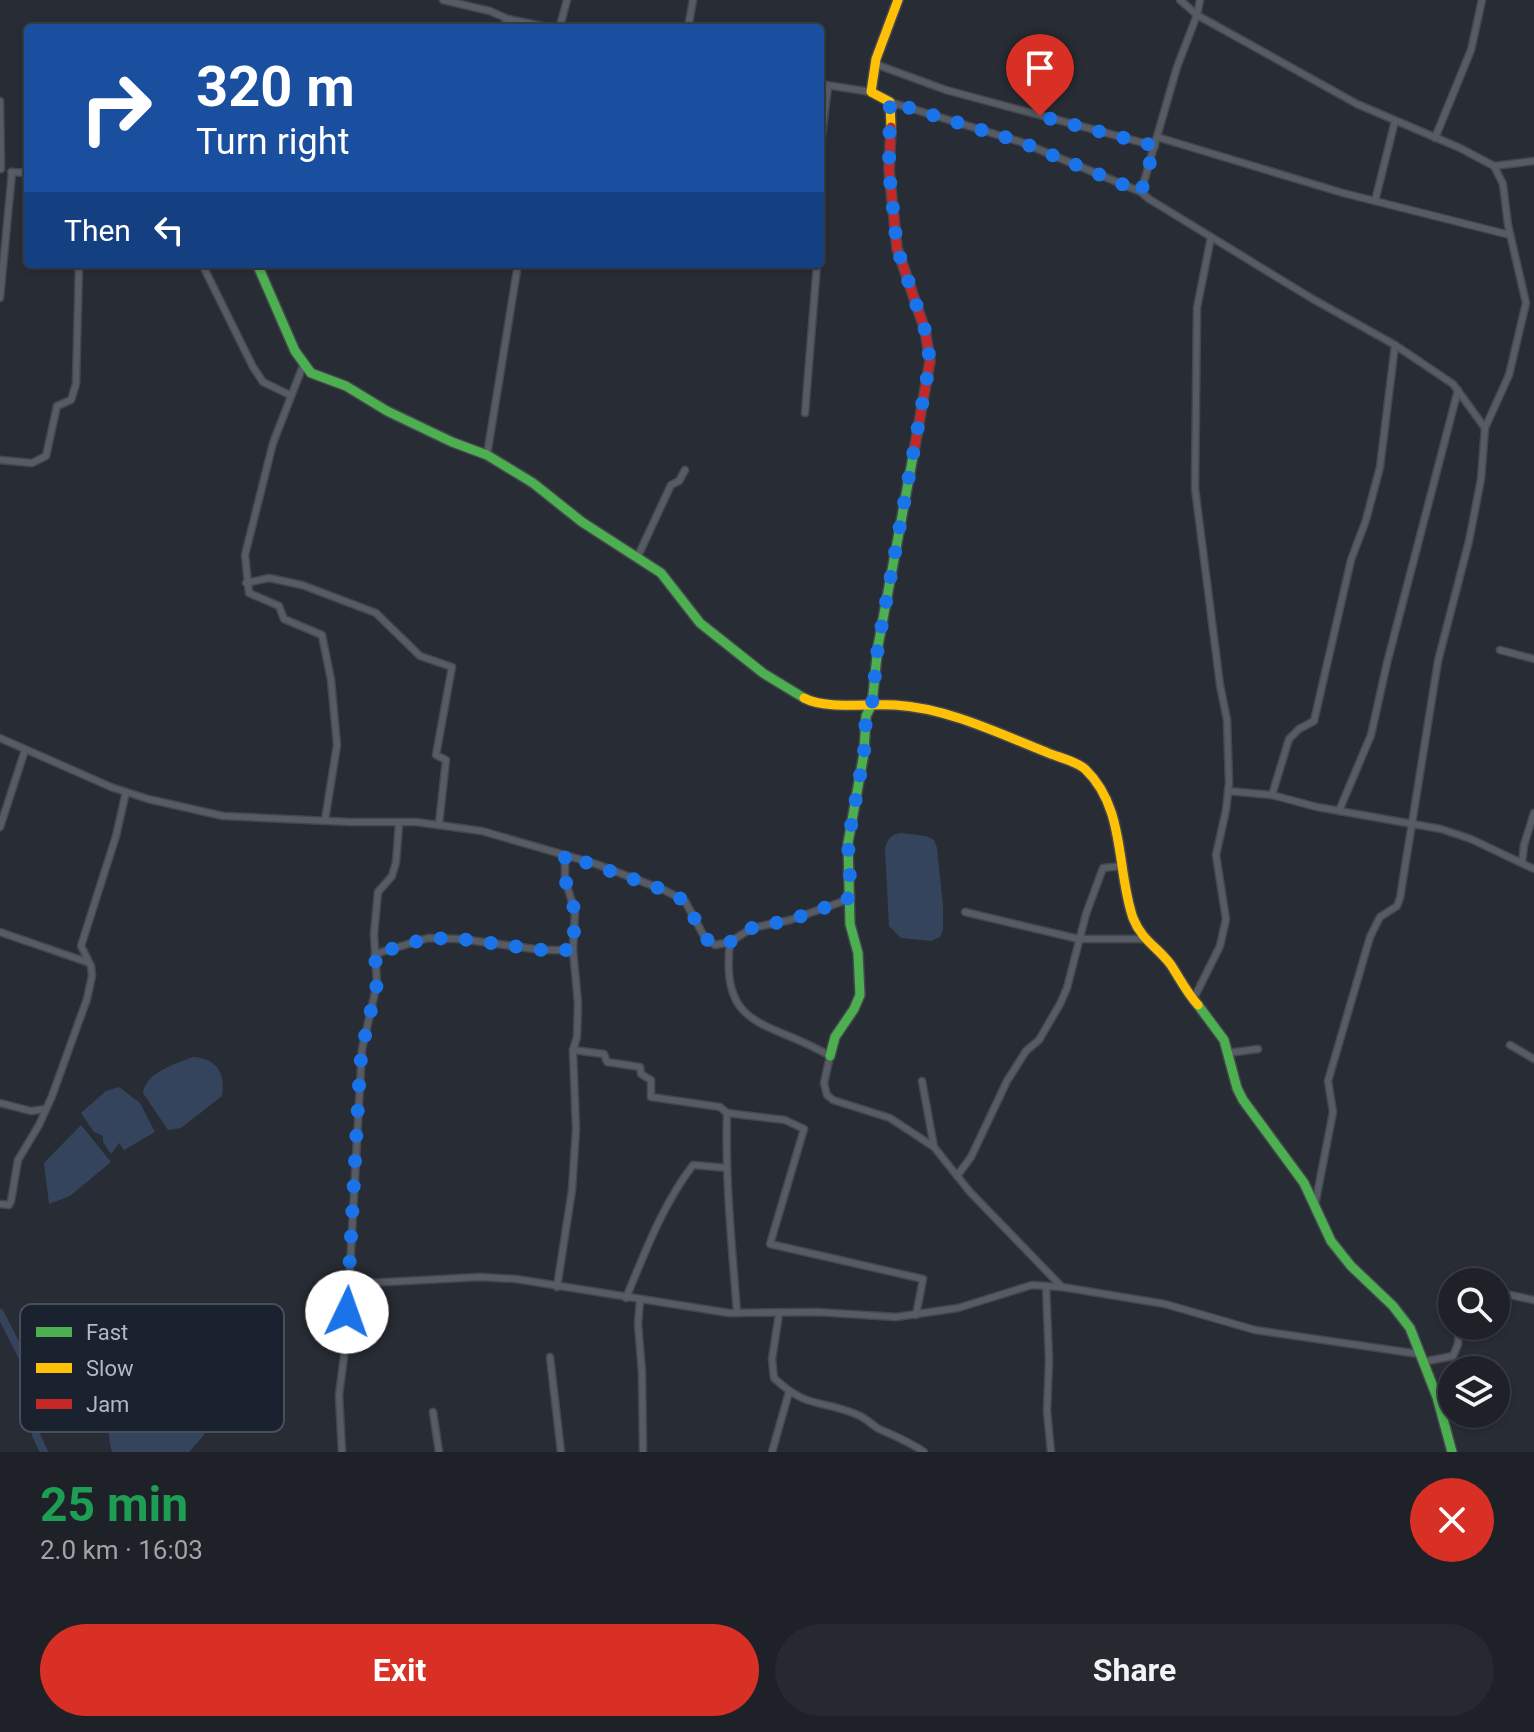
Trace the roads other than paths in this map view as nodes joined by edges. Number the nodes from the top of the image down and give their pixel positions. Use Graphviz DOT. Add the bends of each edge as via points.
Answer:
graph roads {
  1 [pos="443,0"];
  2 [pos="567,0"];
  3 [pos="693,0"];
  4 [pos="898,0"];
  5 [pos="1180,0"];
  6 [pos="1200,0"];
  7 [pos="1482,0"];
  8 [pos="1197,15"];
  9 [pos="508,19"];
  10 [pos="505,24"];
  11 [pos="532,24"];
  12 [pos="561,24"];
  13 [pos="689,24"];
  14 [pos="875,64"];
  15 [pos="824,85"];
  16 [pos="828,86"];
  17 [pos="871,92"];
  18 [pos="0,101"];
  19 [pos="890,102"];
  20 [pos="824,119"];
  21 [pos="1395,121"];
  22 [pos="1157,137"];
  23 [pos="1435,138"];
  24 [pos="1155,146"];
  25 [pos="1534,161"];
  26 [pos="1494,166"];
  27 [pos="1,169"];
  28 [pos="12,172"];
  29 [pos="24,173"];
  30 [pos="1141,192"];
  31 [pos="1375,201"];
  32 [pos="4,223"];
  33 [pos="1510,235"];
  34 [pos="1211,237"];
  35 [pos="79,268"];
  36 [pos="204,268"];
  37 [pos="259,268"];
  38 [pos="517,268"];
  39 [pos="817,268"];
  40 [pos="0,298"];
  41 [pos="1395,345"];
  42 [pos="304,363"];
  43 [pos="1458,390"];
  44 [pos="290,395"];
  45 [pos="805,413"];
  46 [pos="1485,428"];
  47 [pos="487,455"];
  48 [pos="0,460"];
  49 [pos="685,470"];
  50 [pos="637,558"];
  51 [pos="246,583"];
  52 [pos="1500,650"];
  53 [pos="1534,659"];
  54 [pos="872,704"];
  55 [pos="0,738"];
  56 [pos="25,750"];
  57 [pos="1228,791"];
  58 [pos="126,792"];
  59 [pos="1272,795"];
  60 [pos="1339,811"];
  61 [pos="1534,813"];
  62 [pos="325,820"];
  63 [pos="399,824"];
  64 [pos="439,824"];
  65 [pos="1413,825"];
  66 [pos="0,827"];
  67 [pos="565,855"];
  68 [pos="1522,863"];
  69 [pos="1122,866"];
  70 [pos="1534,869"];
  71 [pos="851,896"];
  72 [pos="965,912"];
  73 [pos="0,932"];
  74 [pos="1079,939"];
  75 [pos="1144,939"];
  76 [pos="730,942"];
  77 [pos="573,950"];
  78 [pos="375,954"];
  79 [pos="89,962"];
  80 [pos="1193,1000"];
  81 [pos="1510,1045"];
  82 [pos="1258,1049"];
  83 [pos="573,1050"];
  84 [pos="1228,1053"];
  85 [pos="830,1056"];
  86 [pos="1534,1059"];
  87 [pos="922,1081"];
  88 [pos="0,1103"];
  89 [pos="46,1109"];
  90 [pos="727,1113"];
  91 [pos="934,1147"];
  92 [pos="727,1168"];
  93 [pos="957,1176"];
  94 [pos="0,1204"];
  95 [pos="1314,1209"];
  96 [pos="349,1284"];
  97 [pos="1046,1286"];
  98 [pos="557,1287"];
  99 [pos="1062,1287"];
  100 [pos="1510,1295"];
  101 [pos="626,1298"];
  102 [pos="1534,1300"];
  103 [pos="640,1301"];
  104 [pos="737,1313"];
  105 [pos="779,1314"];
  106 [pos="916,1315"];
  107 [pos="1458,1340"];
  108 [pos="550,1357"];
  109 [pos="1420,1358"];
  110 [pos="789,1392"];
  111 [pos="433,1412"];
  112 [pos="342,1452"];
  113 [pos="439,1452"];
  114 [pos="561,1452"];
  115 [pos="643,1452"];
  116 [pos="772,1452"];
  117 [pos="924,1452"];
  118 [pos="1051,1452"];
  119 [pos="1452,1452"];
  1 -- 9 [label="street"];
  2 -- 12 [label="street"];
  3 -- 13 [label="street"];
  4 -- 14 [label="street"];
  5 -- 8 [label="street"];
  6 -- 8 [label="street"];
  7 -- 23 [label="street" via="1471,50"];
  8 -- 21 [label="street"];
  8 -- 22 [label="street"];
  9 -- 10 [label="street"];
  9 -- 11 [label="street"];
  14 -- 17 [label="street"];
  14 -- 24 [label="street" via="946,90"];
  15 -- 16 [label="street"];
  16 -- 17 [label="street"];
  16 -- 20 [label="street"];
  17 -- 19 [label="street"];
  18 -- 27 [label="street"];
  19 -- 30 [label="street" via="1021,142"];
  19 -- 54 [label="street" via="889,170 897,248 930,361"];
  21 -- 23 [label="street"];
  21 -- 31 [label="street"];
  22 -- 24 [label="street"];
  22 -- 31 [label="street"];
  23 -- 26 [label="street"];
  24 -- 30 [label="street"];
  25 -- 26 [label="street"];
  26 -- 33 [label="street" via="1503,184"];
  27 -- 28 [label="street"];
  28 -- 29 [label="street"];
  28 -- 32 [label="street"];
  30 -- 34 [label="street"];
  31 -- 33 [label="street"];
  32 -- 40 [label="street"];
  33 -- 46 [label="street" via="1526,303 1509,375"];
  34 -- 41 [label="street"];
  34 -- 57 [label="street" via="1197,308 1195,488 1227,720"];
  35 -- 48 [label="street" via="76,384 71,400 57,406 46,456 32,463"];
  36 -- 44 [label="street" via="263,382"];
  37 -- 42 [label="street"];
  38 -- 47 [label="street"];
  39 -- 45 [label="street"];
  41 -- 43 [label="street"];
  41 -- 59 [label="street" via="1380,467 1351,560 1314,721 1289,739"];
  42 -- 44 [label="street"];
  42 -- 47 [label="street" via="311,373"];
  43 -- 46 [label="street"];
  43 -- 60 [label="street" via="1371,735"];
  44 -- 51 [label="street" via="245,555"];
  46 -- 65 [label="street" via="1481,479 1438,661"];
  47 -- 50 [label="street"];
  49 -- 50 [label="street" via="671,485"];
  50 -- 54 [label="street" via="661,573 700,623 763,673 809,701"];
  51 -- 62 [label="street" via="249,593 279,606 284,619 322,635 337,745"];
  51 -- 64 [label="street" via="269,578 302,585 376,613 420,656 452,667 436,755 446,760"];
  52 -- 53 [label="street"];
  54 -- 69 [label="street" via="935,712 1083,767 1101,790 1117,831"];
  54 -- 71 [label="street" via="848,843"];
  55 -- 56 [label="street"];
  56 -- 58 [label="street"];
  56 -- 66 [label="street"];
  57 -- 59 [label="street"];
  57 -- 80 [label="street" via="1216,855 1226,919 1220,946"];
  58 -- 62 [label="street" via="223,816"];
  58 -- 79 [label="street" via="81,946"];
  59 -- 60 [label="street"];
  60 -- 65 [label="street"];
  61 -- 68 [label="street"];
  62 -- 63 [label="street"];
  63 -- 64 [label="street"];
  63 -- 78 [label="street" via="392,876 378,892"];
  64 -- 67 [label="street"];
  65 -- 68 [label="street" via="1471,839"];
  65 -- 95 [label="street" via="1397,906 1380,917 1370,937 1328,1081 1333,1112"];
  67 -- 76 [label="street" via="685,901 705,938 715,945"];
  67 -- 77 [label="street" via="565,879 575,912"];
  68 -- 70 [label="street"];
  69 -- 74 [label="street" via="1103,868"];
  69 -- 75 [label="street" via="1133,917"];
  71 -- 76 [label="street" via="790,920 752,928"];
  71 -- 85 [label="street" via="860,995"];
  72 -- 74 [label="street"];
  73 -- 79 [label="street"];
  74 -- 75 [label="street"];
  74 -- 93 [label="street" via="1060,1004 1007,1081"];
  75 -- 80 [label="street" via="1169,962"];
  76 -- 85 [label="street" via="729,988 743,1011 782,1036"];
  77 -- 78 [label="street" via="428,938"];
  77 -- 83 [label="street" via="578,1003"];
  78 -- 96 [label="street" via="377,984 362,1049"];
  79 -- 89 [label="street" via="87,999"];
  80 -- 84 [label="street"];
  81 -- 86 [label="street"];
  82 -- 84 [label="street"];
  83 -- 90 [label="street" via="598,1052 607,1062 640,1067 651,1080 651,1097 720,1107"];
  83 -- 98 [label="street" via="575,1156"];
  84 -- 95 [label="street" via="1243,1100 1294,1167"];
  85 -- 91 [label="street" via="827,1095 890,1118"];
  87 -- 91 [label="street"];
  88 -- 89 [label="street"];
  89 -- 94 [label="street" via="18,1160 11,1201"];
  90 -- 92 [label="street"];
  90 -- 106 [label="street" via="785,1120 804,1129 770,1244 923,1279"];
  91 -- 93 [label="street"];
  92 -- 101 [label="street" via="693,1165 681,1180"];
  92 -- 104 [label="street"];
  93 -- 99 [label="street"];
  95 -- 109 [label="street" via="1351,1266 1410,1328"];
  96 -- 98 [label="street" via="480,1277"];
  96 -- 112 [label="street" via="339,1395"];
  97 -- 99 [label="street"];
  97 -- 106 [label="street" via="1032,1285"];
  97 -- 118 [label="street"];
  98 -- 101 [label="street"];
  99 -- 109 [label="street" via="1165,1304 1255,1330"];
  100 -- 102 [label="street"];
  101 -- 103 [label="street"];
  103 -- 104 [label="street"];
  103 -- 115 [label="street"];
  104 -- 105 [label="street"];
  105 -- 106 [label="street"];
  105 -- 110 [label="street" via="774,1378"];
  107 -- 109 [label="street" via="1453,1356"];
  108 -- 114 [label="street"];
  109 -- 119 [label="street"];
  110 -- 116 [label="street"];
  110 -- 117 [label="street" via="806,1402 859,1415"];
  111 -- 113 [label="street"];
}
